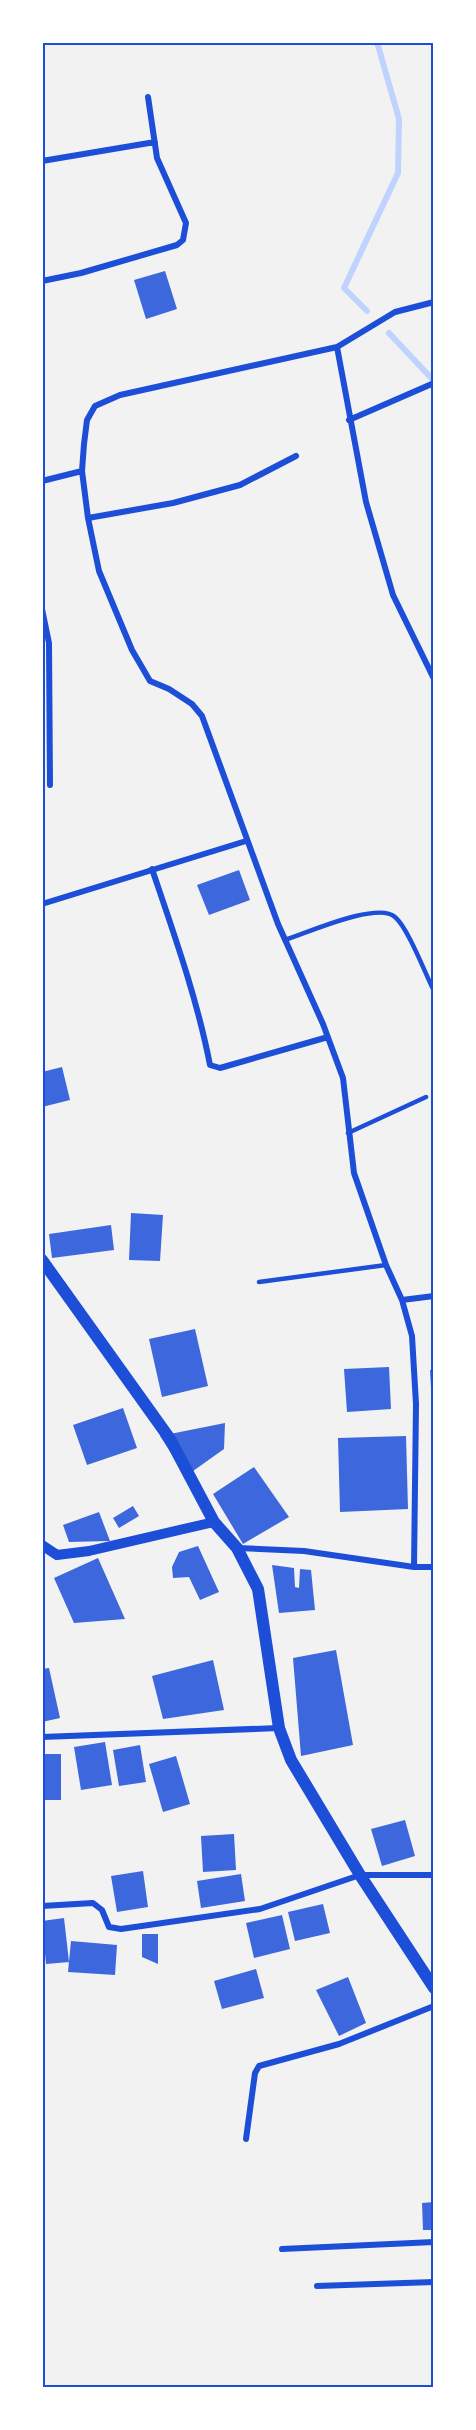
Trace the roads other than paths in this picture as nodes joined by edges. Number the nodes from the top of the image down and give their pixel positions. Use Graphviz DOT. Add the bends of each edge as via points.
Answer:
graph roads {
  1 [pos="148,97"];
  2 [pos="155,142"];
  3 [pos="42,161"];
  4 [pos="42,281"];
  5 [pos="434,302"];
  6 [pos="337,347"];
  7 [pos="434,383"];
  8 [pos="349,420"];
  9 [pos="296,456"];
  10 [pos="82,471"];
  11 [pos="42,481"];
  12 [pos="88,518"];
  13 [pos="42,609"];
  14 [pos="434,679"];
  15 [pos="50,785"];
  16 [pos="246,841"];
  17 [pos="152,869"];
  18 [pos="42,904"];
  19 [pos="285,940"];
  20 [pos="434,990"];
  21 [pos="328,1037"];
  22 [pos="426,1097"];
  23 [pos="348,1133"];
  24 [pos="42,1260"];
  25 [pos="386,1265"];
  26 [pos="260,1282"];
  27 [pos="434,1296"];
  28 [pos="402,1300"];
  29 [pos="214,1522"];
  30 [pos="42,1545"];
  31 [pos="237,1548"];
  32 [pos="414,1567"];
  33 [pos="434,1568"];
  34 [pos="279,1728"];
  35 [pos="42,1737"];
  36 [pos="360,1875"];
  37 [pos="434,1875"];
  38 [pos="42,1906"];
  39 [pos="434,1988"];
  40 [pos="434,2006"];
  41 [pos="246,2139"];
  42 [pos="434,2242"];
  43 [pos="282,2249"];
  44 [pos="434,2282"];
  45 [pos="317,2286"];
  1 -- 2 [label="street"];
  2 -- 3 [label="street"];
  2 -- 4 [label="street" via="162,175 186,223 183,240 81,273"];
  5 -- 6 [label="street" via="395,312"];
  6 -- 8 [label="street"];
  6 -- 10 [label="street" via="120,395 95,406 87,420"];
  7 -- 8 [label="street"];
  8 -- 14 [label="street" via="366,502 393,595"];
  9 -- 12 [label="street" via="240,485 172,503"];
  10 -- 11 [label="street"];
  10 -- 12 [label="street"];
  12 -- 16 [label="street" via="99,571 132,650 150,681 192,704 202,716"];
  13 -- 15 [label="street" via="49,643"];
  16 -- 17 [label="street"];
  16 -- 19 [label="street"];
  17 -- 18 [label="street"];
  17 -- 21 [label="street" via="190,980 210,1065 220,1068"];
  19 -- 20 [label="lane" via="370,912 387,912 400,922"];
  19 -- 21 [label="street"];
  21 -- 23 [label="street" via="343,1078"];
  22 -- 23 [label="lane"];
  23 -- 25 [label="street" via="354,1173"];
  24 -- 29 [label="main road" via="170,1439"];
  25 -- 26 [label="lane"];
  25 -- 28 [label="street"];
  27 -- 28 [label="street"];
  28 -- 32 [label="street" via="412,1336 416,1404"];
  29 -- 30 [label="street" via="89,1551 57,1555"];
  29 -- 31 [label="main road"];
  31 -- 32 [label="street" via="304,1551"];
  31 -- 34 [label="main road" via="258,1589"];
  32 -- 33 [label="street"];
  34 -- 35 [label="street"];
  34 -- 36 [label="main road" via="296,1770"];
  36 -- 37 [label="street"];
  36 -- 38 [label="street" via="260,1909 121,1929 109,1927 102,1910 93,1903"];
  36 -- 39 [label="main road"];
  40 -- 41 [label="street" via="339,2044 260,2066 255,2073"];
  42 -- 43 [label="street"];
  44 -- 45 [label="street"];
}
